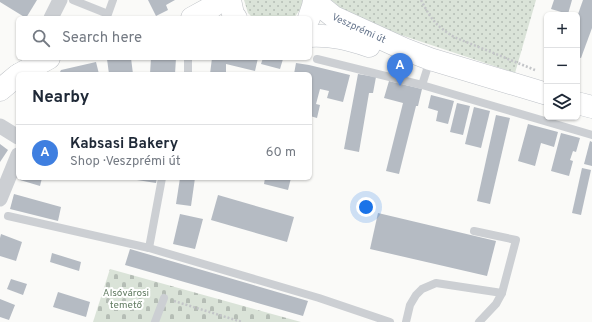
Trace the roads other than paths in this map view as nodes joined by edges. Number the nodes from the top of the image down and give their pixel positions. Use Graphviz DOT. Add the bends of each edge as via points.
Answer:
graph roads {
  1 [pos="60,0"];
  2 [pos="73,0"];
  3 [pos="113,0"];
  4 [pos="221,0"];
  5 [pos="230,0"];
  6 [pos="314,0"];
  7 [pos="52,16"];
  8 [pos="196,16"];
  9 [pos="234,16"];
  10 [pos="310,16"];
  11 [pos="312,36"];
  12 [pos="317,59"];
  13 [pos="430,59"];
  14 [pos="45,60"];
  15 [pos="188,60"];
  16 [pos="24,72"];
  17 [pos="188,72"];
  18 [pos="16,77"];
  19 [pos="422,85"];
  20 [pos="0,90"];
  21 [pos="544,93"];
  22 [pos="580,104"];
  23 [pos="592,107"];
  24 [pos="0,126"];
  25 [pos="592,135"];
  26 [pos="16,136"];
  27 [pos="16,161"];
  28 [pos="162,180"];
  29 [pos="0,199"];
  30 [pos="8,216"];
  31 [pos="474,231"];
  32 [pos="148,248"];
  33 [pos="502,293"];
  34 [pos="164,298"];
  35 [pos="155,322"];
  36 [pos="390,322"];
  37 [pos="406,322"];
  38 [pos="478,322"];
  1 -- 7 [label="street"];
  2 -- 3 [label="lane" via="108,14"];
  4 -- 8 [label="main road"];
  5 -- 9 [label="main road"];
  6 -- 10 [label="main road"];
  6 -- 13 [label="main road, Veszprémi út" via="334,17"];
  11 -- 13 [label="main road, Veszprémi út" via="341,38 405,58"];
  12 -- 19 [label="lane"];
  13 -- 19 [label="lane"];
  13 -- 21 [label="main road, Veszprémi út"];
  14 -- 16 [label="main road"];
  15 -- 17 [label="lane"];
  18 -- 20 [label="main road"];
  19 -- 25 [label="lane"];
  22 -- 23 [label="main road"];
  24 -- 26 [label="street"];
  27 -- 29 [label="street"];
  28 -- 32 [label="lane"];
  30 -- 32 [label="lane"];
  31 -- 33 [label="lane" via="516,240"];
  32 -- 36 [label="lane" via="319,298"];
  33 -- 37 [label="lane" via="436,283 416,294"];
  33 -- 38 [label="lane" via="496,304"];
  34 -- 35 [label="lane"];
}
